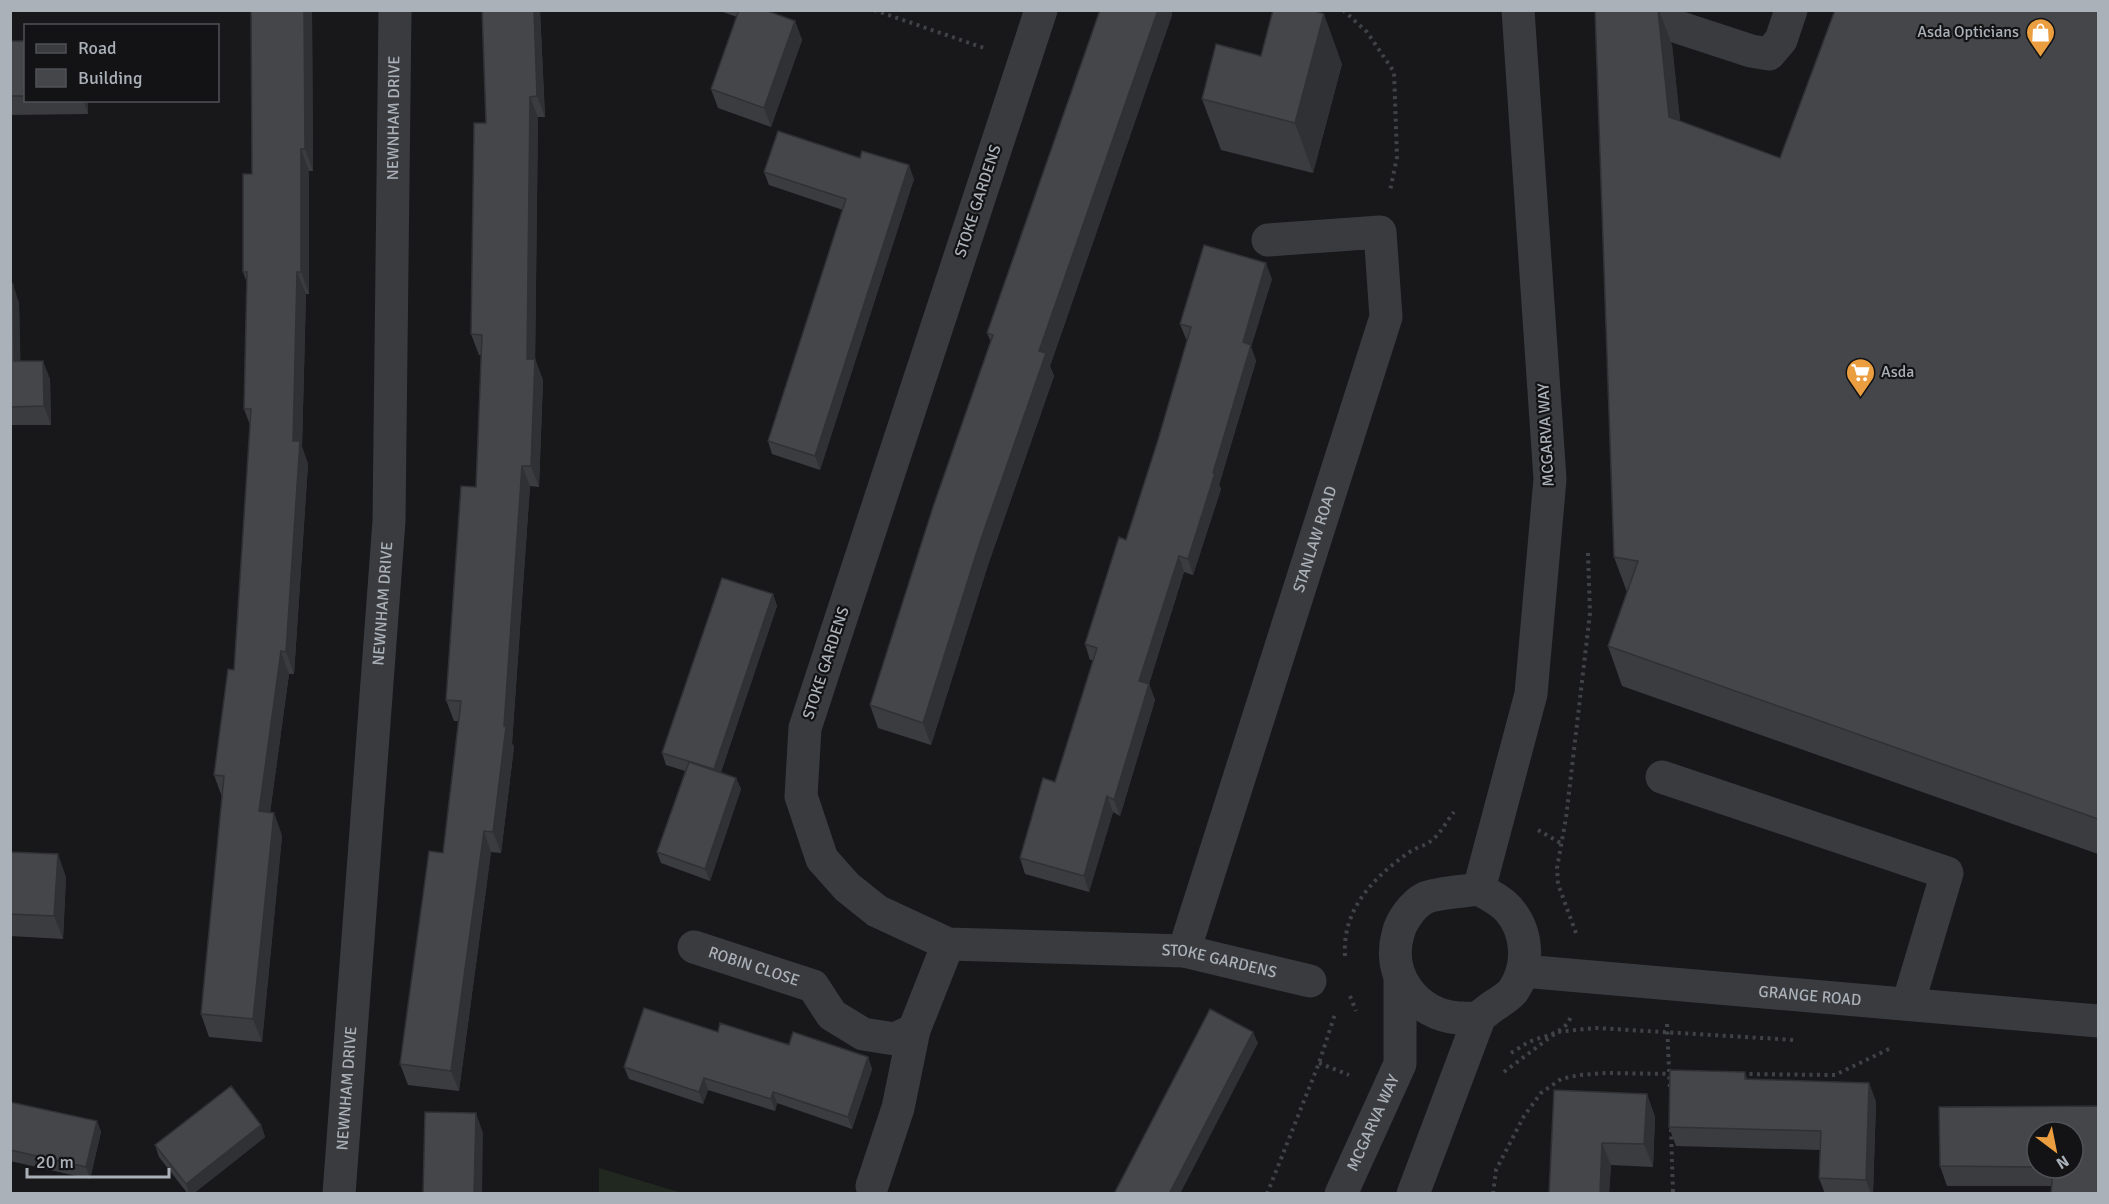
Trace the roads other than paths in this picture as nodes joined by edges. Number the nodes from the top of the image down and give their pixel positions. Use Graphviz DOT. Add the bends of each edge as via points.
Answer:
graph roads {
  1 [pos="395,10"];
  2 [pos="1041,10"];
  3 [pos="1518,10"];
  4 [pos="1626,10"];
  5 [pos="1791,10"];
  6 [pos="1268,240"];
  7 [pos="1662,777"];
  8 [pos="1479,889"];
  9 [pos="948,944"];
  10 [pos="694,947"];
  11 [pos="1184,951"];
  12 [pos="1523,971"];
  13 [pos="1400,978"];
  14 [pos="1310,981"];
  15 [pos="1908,1004"];
  16 [pos="1480,1016"];
  17 [pos="2098,1021"];
  18 [pos="914,1030"];
  19 [pos="339,1183"];
  20 [pos="872,1186"];
  21 [pos="312,1194"];
  22 [pos="1341,1194"];
  23 [pos="1413,1194"];
  1 -- 19 [label="street, NEWNHAM DRIVE" via="389,521"];
  2 -- 9 [label="street, STOKE GARDENS" via="805,728 801,796 822,859 847,887 877,911"];
  3 -- 8 [label="street, MCGARVA WAY" via="1550,479 1531,694"];
  4 -- 5 [label="street" via="1769,54 1781,40"];
  6 -- 11 [label="street, STANLAW ROAD" via="1380,232 1386,317"];
  7 -- 15 [label="street" via="1947,873"];
  8 -- 12 [label="street" via="1514,916 1523,936"];
  8 -- 13 [label="street" via="1425,898 1409,913 1398,933 1395,956"];
  9 -- 11 [label="street, STOKE GARDENS"];
  9 -- 18 [label="street"];
  10 -- 18 [label="street, ROBIN CLOSE" via="813,986 831,1015 863,1034 895,1039"];
  11 -- 14 [label="street, STOKE GARDENS"];
  12 -- 15 [label="street, GRANGE ROAD"];
  12 -- 16 [label="street" via="1512,992"];
  13 -- 16 [label="street" via="1407,992 1444,1017"];
  13 -- 22 [label="street, MCGARVA WAY" via="1400,1064"];
  15 -- 17 [label="street, GRANGE ROAD"];
  16 -- 23 [label="street"];
  18 -- 20 [label="street" via="898,1108"];
  19 -- 21 [label="street"];
}
